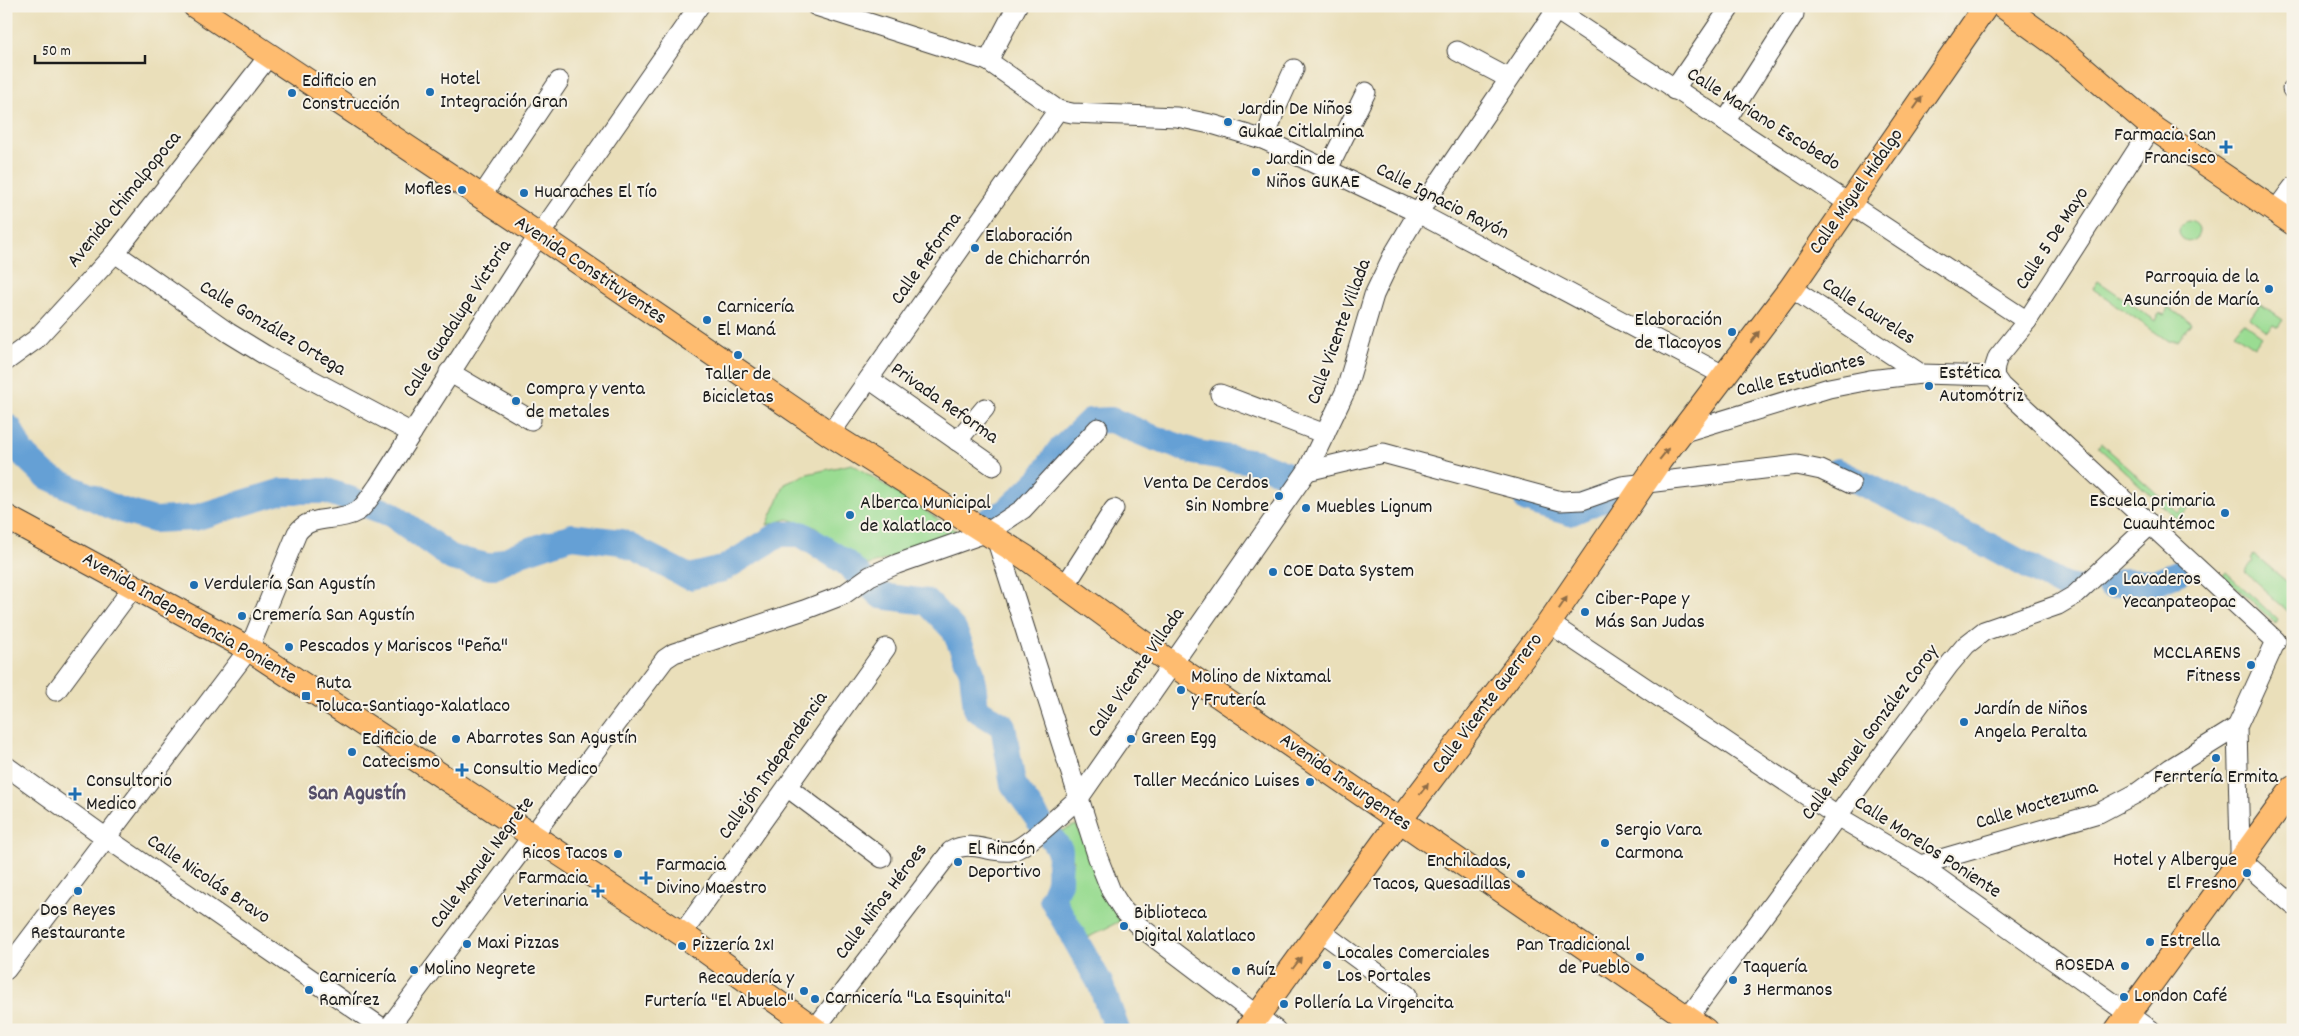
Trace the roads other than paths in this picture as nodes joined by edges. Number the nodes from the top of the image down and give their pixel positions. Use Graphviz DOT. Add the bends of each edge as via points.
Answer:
graph roads {
  1 [pos="195,6"];
  2 [pos="700,6"];
  3 [pos="816,6"];
  4 [pos="1017,6"];
  5 [pos="1986,6"];
  6 [pos="2003,6"];
  7 [pos="1555,8"];
  8 [pos="1729,8"];
  9 [pos="1794,14"];
  10 [pos="1456,51"];
  11 [pos="268,57"];
  12 [pos="988,61"];
  13 [pos="1294,69"];
  14 [pos="1508,78"];
  15 [pos="559,81"];
  16 [pos="1674,90"];
  17 [pos="1366,92"];
  18 [pos="1058,110"];
  19 [pos="1724,122"];
  20 [pos="2152,127"];
  21 [pos="1265,140"];
  22 [pos="1328,169"];
  23 [pos="2293,187"];
  24 [pos="481,197"];
  25 [pos="1849,202"];
  26 [pos="1418,213"];
  27 [pos="2284,217"];
  28 [pos="538,235"];
  29 [pos="115,253"];
  30 [pos="1791,288"];
  31 [pos="2027,321"];
  32 [pos="6,361"];
  33 [pos="449,372"];
  34 [pos="1921,374"];
  35 [pos="1726,376"];
  36 [pos="1994,376"];
  37 [pos="868,379"];
  38 [pos="1220,394"];
  39 [pos="985,408"];
  40 [pos="531,420"];
  41 [pos="1098,428"];
  42 [pos="412,433"];
  43 [pos="1681,433"];
  44 [pos="830,434"];
  45 [pos="1325,434"];
  46 [pos="957,441"];
  47 [pos="993,466"];
  48 [pos="1307,471"];
  49 [pos="1644,484"];
  50 [pos="1851,484"];
  51 [pos="1114,509"];
  52 [pos="6,517"];
  53 [pos="2151,524"];
  54 [pos="992,535"];
  55 [pos="134,586"];
  56 [pos="1065,586"];
  57 [pos="1549,623"];
  58 [pos="886,648"];
  59 [pos="250,649"];
  60 [pos="1171,663"];
  61 [pos="56,690"];
  62 [pos="2236,726"];
  63 [pos="6,766"];
  64 [pos="787,787"];
  65 [pos="2293,788"];
  66 [pos="1079,798"];
  67 [pos="1837,816"];
  68 [pos="1400,820"];
  69 [pos="531,836"];
  70 [pos="105,837"];
  71 [pos="1034,837"];
  72 [pos="882,858"];
  73 [pos="2240,859"];
  74 [pos="1920,865"];
  75 [pos="2293,905"];
  76 [pos="1320,931"];
  77 [pos="682,934"];
  78 [pos="6,970"];
  79 [pos="1407,995"];
  80 [pos="2123,1022"];
  81 [pos="1252,1023"];
  82 [pos="1691,1026"];
  83 [pos="815,1029"];
  84 [pos="386,1030"];
  85 [pos="1276,1030"];
  86 [pos="2151,1030"];
  1 -- 11 [label="main road, Avenida Constituyentes"];
  2 -- 28 [label="street, Calle Guadalupe Victoria"];
  3 -- 12 [label="street, Calle Ignacio Rayón"];
  4 -- 12 [label="street"];
  25 -- 5 [label="main road, Calle Miguel Hidalgo, one-way"];
  6 -- 20 [label="main road" via="2058,46"];
  7 -- 14 [label="street, Calle Vicente Villada"];
  7 -- 16 [label="street, Calle Mariano Escobedo"];
  8 -- 16 [label="street"];
  9 -- 19 [label="street"];
  10 -- 14 [label="street"];
  11 -- 24 [label="main road, Avenida Constituyentes"];
  11 -- 29 [label="street, Avenida Chimalpopoca"];
  12 -- 18 [label="street, Calle Ignacio Rayón"];
  13 -- 21 [label="street"];
  14 -- 26 [label="street, Calle Vicente Villada"];
  15 -- 24 [label="street"];
  16 -- 19 [label="street, Calle Mariano Escobedo"];
  17 -- 22 [label="street"];
  18 -- 21 [label="street, Calle Ignacio Rayón" via="1178,117"];
  18 -- 37 [label="street, Calle Reforma"];
  19 -- 25 [label="street, Calle Mariano Escobedo"];
  20 -- 27 [label="main road"];
  20 -- 31 [label="street, Calle 5 De Mayo"];
  21 -- 22 [label="street, Calle Ignacio Rayón"];
  22 -- 26 [label="street, Calle Ignacio Rayón"];
  23 -- 27 [label="street"];
  24 -- 28 [label="main road, Avenida Constituyentes"];
  25 -- 30 [label="main road, Calle Miguel Hidalgo"];
  25 -- 31 [label="street, Calle Mariano Escobedo"];
  26 -- 35 [label="street, Calle Ignacio Rayón"];
  26 -- 45 [label="street, Calle Vicente Villada" via="1374,295 1346,390"];
  28 -- 33 [label="street, Calle Guadalupe Victoria"];
  28 -- 44 [label="main road, Avenida Constituyentes"];
  29 -- 32 [label="street, Avenida Chimalpopoca" via="35,340"];
  29 -- 42 [label="street, Calle González Ortega" via="265,355"];
  30 -- 34 [label="street, Calle Laureles"];
  35 -- 30 [label="main road, Calle Miguel Hidalgo, one-way"];
  31 -- 36 [label="street, Calle 5 De Mayo" via="1998,357"];
  33 -- 40 [label="street"];
  33 -- 42 [label="street, Calle Guadalupe Victoria"];
  34 -- 36 [label="street, Calle Estudiantes"];
  34 -- 43 [label="street, Calle Estudiantes" via="1829,388"];
  35 -- 43 [label="main road, Calle Vicente Guerrero"];
  36 -- 53 [label="street" via="2000,386"];
  37 -- 44 [label="street, Calle Reforma"];
  37 -- 46 [label="street, Privada Reforma"];
  38 -- 45 [label="street"];
  39 -- 46 [label="street"];
  41 -- 54 [label="street" via="1023,509"];
  42 -- 59 [label="street, Calle Guadalupe Victoria" via="359,510 345,517 310,521 296,532"];
  49 -- 43 [label="main road, Calle Vicente Guerrero, one-way"];
  44 -- 54 [label="main road, Avenida Constituyentes"];
  45 -- 48 [label="street, Calle Vicente Villada"];
  46 -- 47 [label="street, Privada Reforma"];
  48 -- 49 [label="street" via="1382,453 1561,501 1573,502 1612,487"];
  48 -- 60 [label="street, Calle Vicente Villada"];
  49 -- 50 [label="street" via="1797,465 1821,470"];
  57 -- 49 [label="main road, Calle Vicente Guerrero, one-way"];
  51 -- 56 [label="street"];
  52 -- 55 [label="main road, Avenida Independencia Poniente"];
  53 -- 62 [label="street" via="2276,641"];
  53 -- 67 [label="street, Calle Manuel González Coroy" via="2075,595 2058,605 1984,631 1966,645"];
  54 -- 56 [label="main road, Avenida Insurgentes"];
  54 -- 66 [label="street"];
  54 -- 69 [label="street, Calle Manuel Negrete" via="897,564 870,576 843,595 674,653 665,659"];
  55 -- 59 [label="main road, Avenida Independencia Poniente"];
  55 -- 61 [label="street"];
  56 -- 60 [label="main road, Avenida Insurgentes"];
  57 -- 67 [label="street, Calle Morelos Poniente"];
  68 -- 57 [label="main road, Calle Vicente Guerrero, one-way"];
  58 -- 64 [label="street, Callejón Independencia"];
  59 -- 69 [label="main road, Avenida Independencia Poniente"];
  59 -- 70 [label="street"];
  60 -- 66 [label="street, Calle Vicente Villada"];
  60 -- 68 [label="main road, Avenida Insurgentes"];
  62 -- 73 [label="street"];
  62 -- 74 [label="street, Calle Moctezuma" via="2137,793 2099,813"];
  63 -- 70 [label="street, Calle Nicolás Bravo"];
  64 -- 72 [label="street"];
  64 -- 77 [label="street, Callejón Independencia"];
  65 -- 73 [label="main road"];
  66 -- 71 [label="street, Calle Vicente Villada"];
  66 -- 81 [label="street" via="1098,858 1111,891 1123,910"];
  67 -- 74 [label="street, Calle Morelos Poniente"];
  67 -- 82 [label="street, Calle Manuel González Coroy"];
  68 -- 76 [label="main road, Calle Vicente Guerrero"];
  68 -- 82 [label="main road, Avenida Insurgentes"];
  69 -- 77 [label="main road, Avenida Independencia Poniente"];
  69 -- 84 [label="street, Calle Manuel Negrete"];
  70 -- 78 [label="street"];
  70 -- 84 [label="street, Calle Nicolás Bravo"];
  71 -- 83 [label="street, Calle Niños Héroes" via="1012,850 971,844 950,851"];
  73 -- 75 [label="street"];
  73 -- 80 [label="main road"];
  74 -- 80 [label="street, Calle Morelos Poniente"];
  76 -- 79 [label="street"];
  81 -- 76 [label="main road, Calle Vicente Guerrero, one-way"];
  77 -- 83 [label="main road, Avenida Independencia Poniente"];
  80 -- 86 [label="street, Calle Morelos Poniente"];
  81 -- 85 [label="street"];
}
